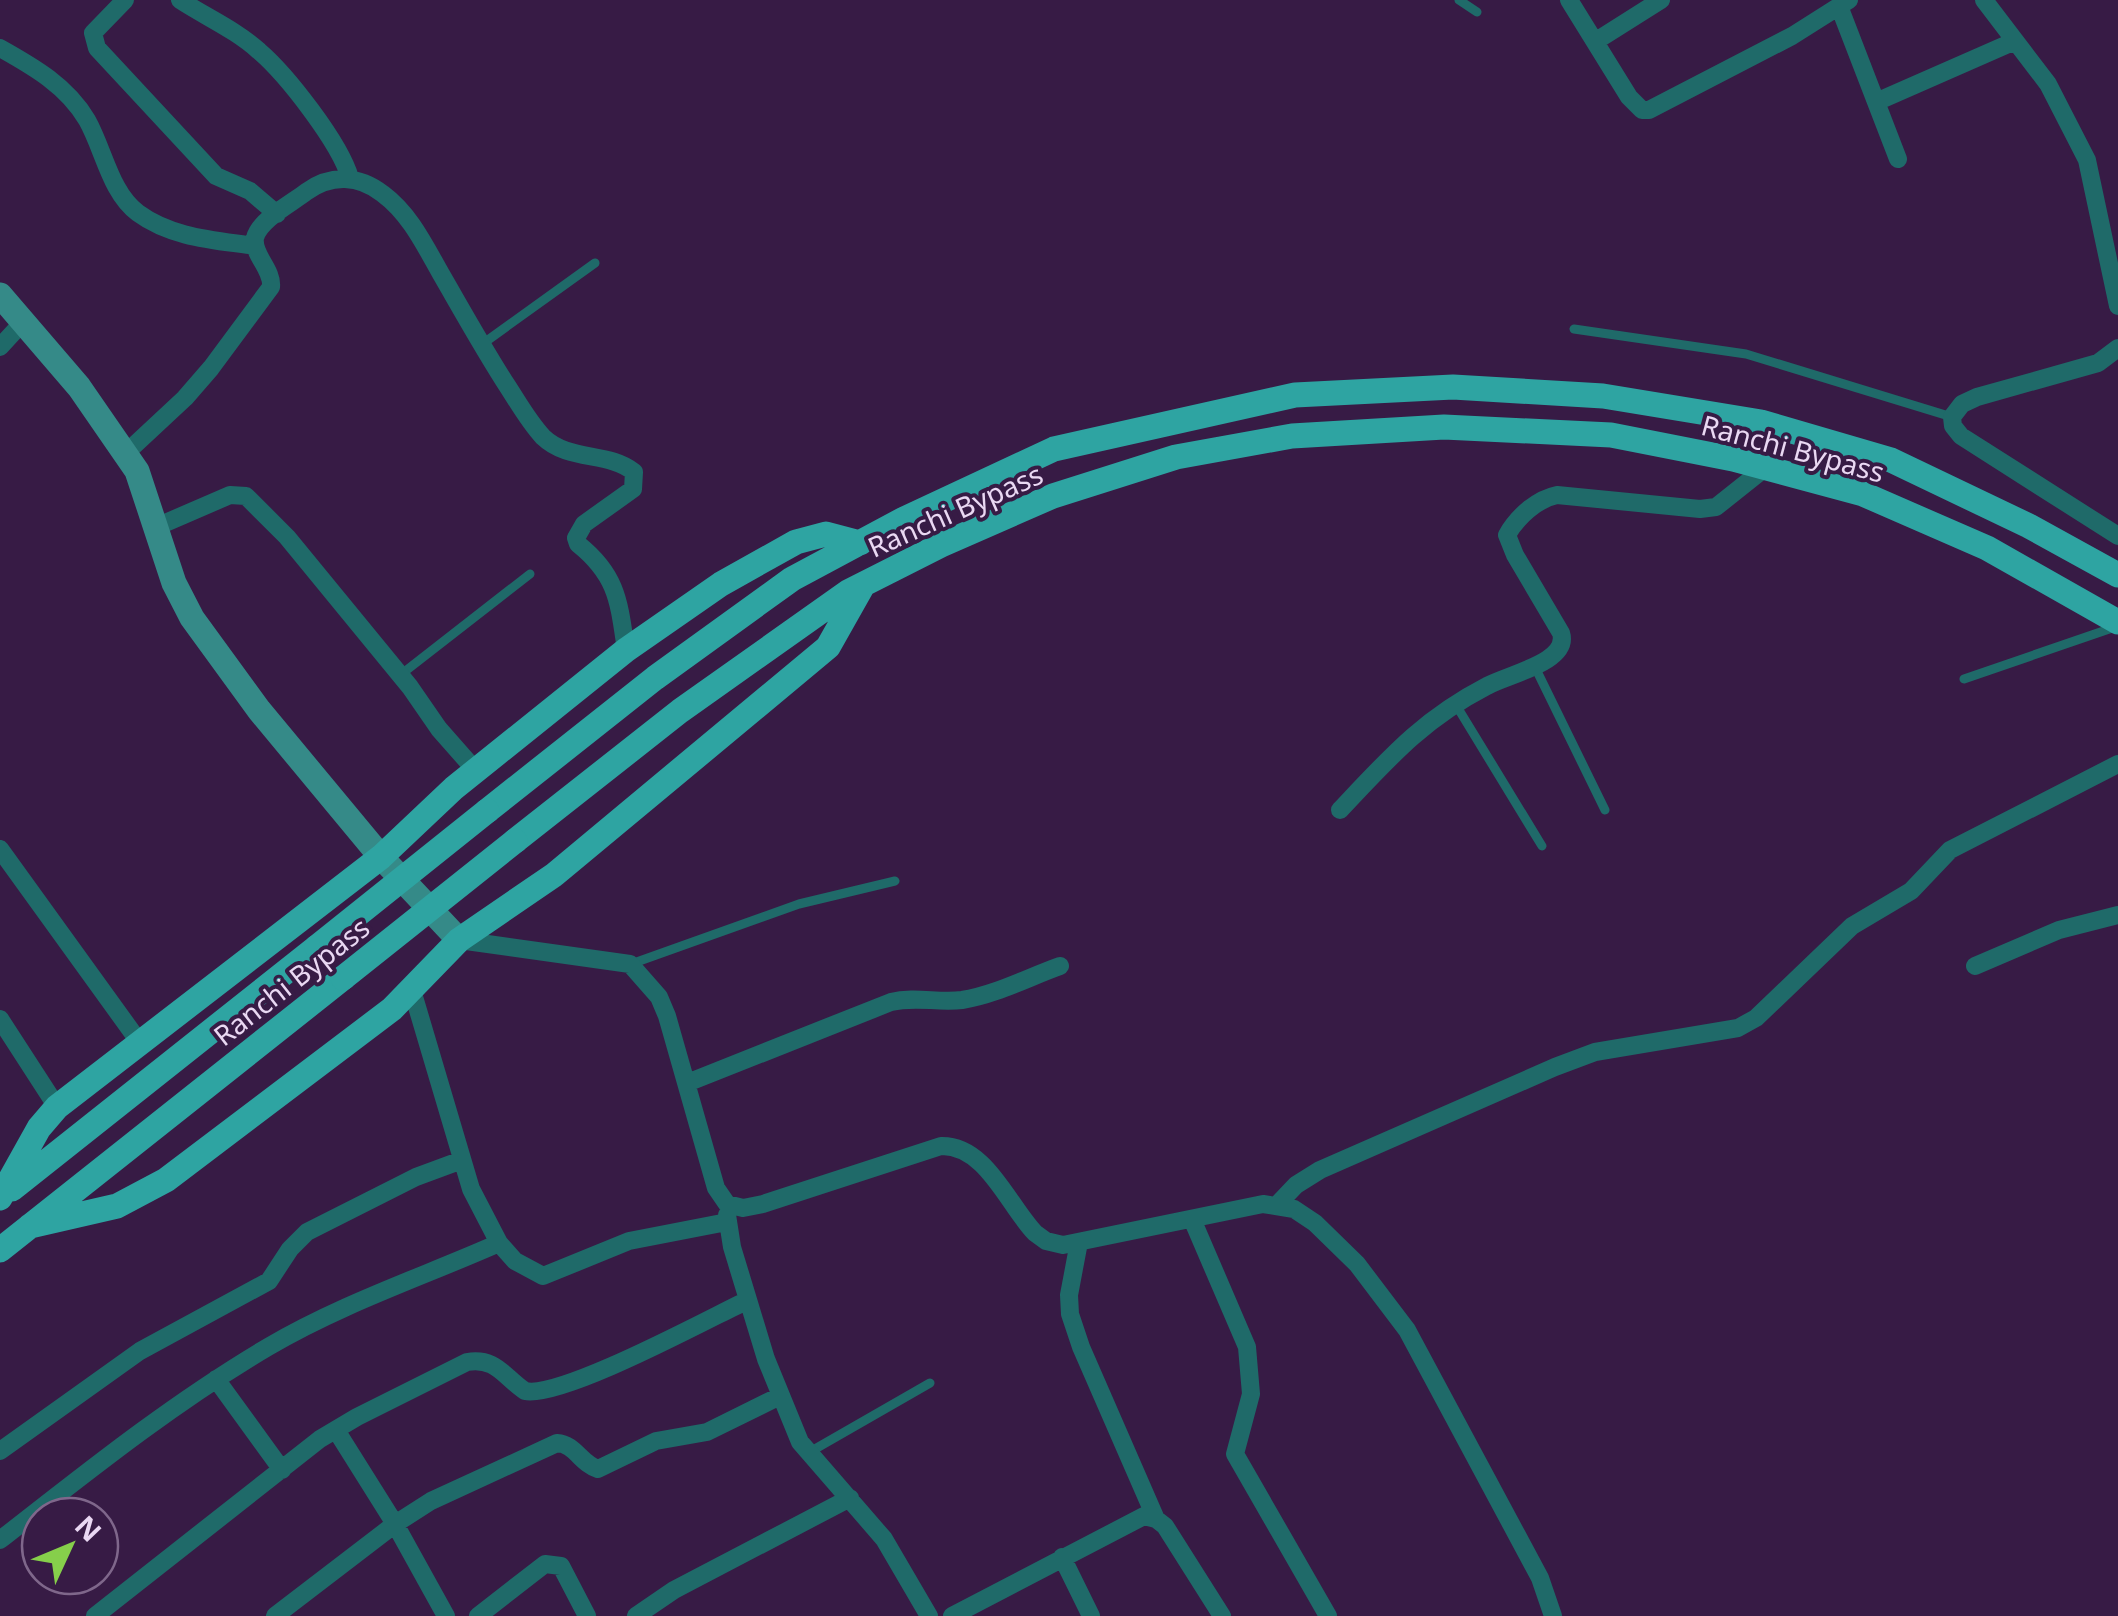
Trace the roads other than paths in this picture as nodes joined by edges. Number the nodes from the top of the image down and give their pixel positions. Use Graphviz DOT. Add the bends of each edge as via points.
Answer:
graph roads {
  1 [pos="125,0"];
  2 [pos="180,0"];
  3 [pos="1459,0"];
  4 [pos="1569,0"];
  5 [pos="1660,0"];
  6 [pos="1984,0"];
  7 [pos="1844,3"];
  8 [pos="1477,12"];
  9 [pos="2015,40"];
  10 [pos="1596,41"];
  11 [pos="0,48"];
  12 [pos="1876,102"];
  13 [pos="1898,158"];
  14 [pos="350,178"];
  15 [pos="277,214"];
  16 [pos="255,246"];
  17 [pos="596,263"];
  18 [pos="0,295"];
  19 [pos="2118,306"];
  20 [pos="23,322"];
  21 [pos="1574,329"];
  22 [pos="481,345"];
  23 [pos="0,347"];
  24 [pos="2118,348"];
  25 [pos="1952,417"];
  26 [pos="126,453"];
  27 [pos="1765,468"];
  28 [pos="156,527"];
  29 [pos="2118,536"];
  30 [pos="860,543"];
  31 [pos="530,574"];
  32 [pos="2118,574"];
  33 [pos="863,585"];
  34 [pos="2118,624"];
  35 [pos="626,650"];
  36 [pos="1534,666"];
  37 [pos="400,676"];
  38 [pos="1964,679"];
  39 [pos="1456,705"];
  40 [pos="2118,764"];
  41 [pos="476,771"];
  42 [pos="1340,810"];
  43 [pos="1605,810"];
  44 [pos="1542,846"];
  45 [pos="0,849"];
  46 [pos="381,857"];
  47 [pos="895,881"];
  48 [pos="2118,915"];
  49 [pos="459,940"];
  50 [pos="630,964"];
  51 [pos="1060,966"];
  52 [pos="1975,966"];
  53 [pos="412,990"];
  54 [pos="0,1019"];
  55 [pos="140,1043"];
  56 [pos="686,1083"];
  57 [pos="57,1107"];
  58 [pos="462,1160"];
  59 [pos="0,1198"];
  60 [pos="1277,1205"];
  61 [pos="727,1213"];
  62 [pos="1192,1219"];
  63 [pos="30,1226"];
  64 [pos="1079,1242"];
  65 [pos="499,1243"];
  66 [pos="0,1250"];
  67 [pos="748,1300"];
  68 [pos="216,1379"];
  69 [pos="930,1384"];
  70 [pos="780,1396"];
  71 [pos="336,1430"];
  72 [pos="0,1451"];
  73 [pos="808,1453"];
  74 [pos="282,1470"];
  75 [pos="850,1498"];
  76 [pos="1156,1519"];
  77 [pos="395,1524"];
  78 [pos="0,1540"];
  79 [pos="1062,1557"];
  80 [pos="96,1616"];
  81 [pos="275,1616"];
  82 [pos="446,1616"];
  83 [pos="478,1616"];
  84 [pos="587,1616"];
  85 [pos="636,1616"];
  86 [pos="929,1616"];
  87 [pos="952,1616"];
  88 [pos="1091,1616"];
  89 [pos="1222,1616"];
  90 [pos="1328,1616"];
  91 [pos="1553,1616"];
  1 -- 15 [label="street" via="98,24 97,48 216,176 256,194"];
  2 -- 14 [label="street" via="275,66 340,151"];
  3 -- 8 [label="lane"];
  4 -- 10 [label="street"];
  5 -- 10 [label="street"];
  6 -- 9 [label="street"];
  7 -- 10 [label="street" via="1650,110 1635,105"];
  7 -- 12 [label="street"];
  9 -- 12 [label="street"];
  9 -- 19 [label="street" via="2058,100 2087,160"];
  11 -- 16 [label="street" via="74,101 119,191 141,215 182,235"];
  12 -- 13 [label="street"];
  14 -- 15 [label="street" via="311,189"];
  14 -- 22 [label="street" via="395,204 419,234"];
  15 -- 16 [label="street" via="258,230"];
  16 -- 26 [label="street" via="271,287 211,368"];
  17 -- 22 [label="lane"];
  18 -- 20 [label="street"];
  20 -- 23 [label="street"];
  20 -- 26 [label="street"];
  21 -- 25 [label="lane" via="1746,354"];
  22 -- 35 [label="street" via="545,439 564,452 634,472 633,489 584,524 576,538 606,570 618,595"];
  24 -- 25 [label="street" via="2098,363 1978,396"];
  25 -- 29 [label="street" via="1962,436"];
  26 -- 28 [label="street"];
  27 -- 33 [label="main road, Ranchi Bypass" via="1611,435 1444,427 1292,436 1176,458 1053,496"];
  27 -- 34 [label="main road, Ranchi Bypass" via="1863,494 1987,548"];
  27 -- 36 [label="street" via="1716,507 1557,494 1540,500 1507,534 1564,642 1561,651"];
  28 -- 37 [label="street" via="230,494 246,496"];
  28 -- 46 [label="street" via="192,618"];
  30 -- 32 [label="main road, Ranchi Bypass" via="1054,448 1296,395 1453,387 1604,396 1761,422 1891,460"];
  30 -- 35 [label="main road" via="826,534 796,542"];
  30 -- 59 [label="main road, Ranchi Bypass, bridge" via="792,579 655,678"];
  31 -- 37 [label="lane"];
  33 -- 49 [label="main road" via="828,647 554,874"];
  33 -- 63 [label="main road, Ranchi Bypass, bridge" via="680,710"];
  34 -- 38 [label="lane"];
  35 -- 41 [label="main road"];
  36 -- 39 [label="street"];
  36 -- 43 [label="lane"];
  37 -- 41 [label="street"];
  39 -- 42 [label="street" via="1420,726"];
  39 -- 44 [label="lane"];
  40 -- 60 [label="street" via="1950,850 1912,892 1852,926 1738,1028 1595,1052 1554,1067 1320,1170"];
  41 -- 46 [label="main road"];
  45 -- 55 [label="street"];
  46 -- 49 [label="street"];
  46 -- 55 [label="main road"];
  47 -- 50 [label="lane" via="799,904"];
  48 -- 52 [label="street" via="2059,930"];
  49 -- 50 [label="street"];
  49 -- 53 [label="main road"];
  50 -- 56 [label="street" via="659,996"];
  51 -- 56 [label="street" via="973,998 891,1002"];
  53 -- 58 [label="street"];
  53 -- 63 [label="main road" via="166,1180 117,1206"];
  54 -- 57 [label="street"];
  55 -- 57 [label="main road"];
  56 -- 61 [label="street"];
  57 -- 59 [label="main road"];
  58 -- 65 [label="street"];
  58 -- 72 [label="street" via="306,1232 269,1280 140,1352"];
  60 -- 62 [label="street"];
  60 -- 91 [label="street" via="1294,1209 1329,1237 1407,1330 1540,1578"];
  61 -- 64 [label="street" via="954,1146 980,1162 1035,1233 1063,1245"];
  61 -- 65 [label="street" via="628,1241 543,1276"];
  61 -- 67 [label="street"];
  62 -- 64 [label="street"];
  62 -- 90 [label="street" via="1246,1347 1252,1394 1235,1454"];
  63 -- 66 [label="main road, Ranchi Bypass"];
  64 -- 76 [label="street" via="1070,1314"];
  65 -- 68 [label="street" via="322,1318"];
  67 -- 70 [label="street"];
  67 -- 71 [label="street" via="551,1390 525,1391 494,1363 478,1360"];
  68 -- 74 [label="street"];
  68 -- 78 [label="street"];
  69 -- 73 [label="lane"];
  70 -- 73 [label="street"];
  70 -- 77 [label="street" via="707,1432 656,1441 598,1469 557,1442"];
  71 -- 74 [label="street"];
  71 -- 77 [label="street"];
  73 -- 75 [label="street"];
  74 -- 80 [label="street"];
  75 -- 85 [label="street"];
  75 -- 86 [label="street" via="884,1539"];
  76 -- 79 [label="street" via="1134,1519"];
  76 -- 89 [label="street"];
  77 -- 81 [label="street"];
  77 -- 82 [label="street"];
  79 -- 87 [label="street"];
  79 -- 88 [label="street"];
  83 -- 84 [label="street" via="554,1563"];
}
